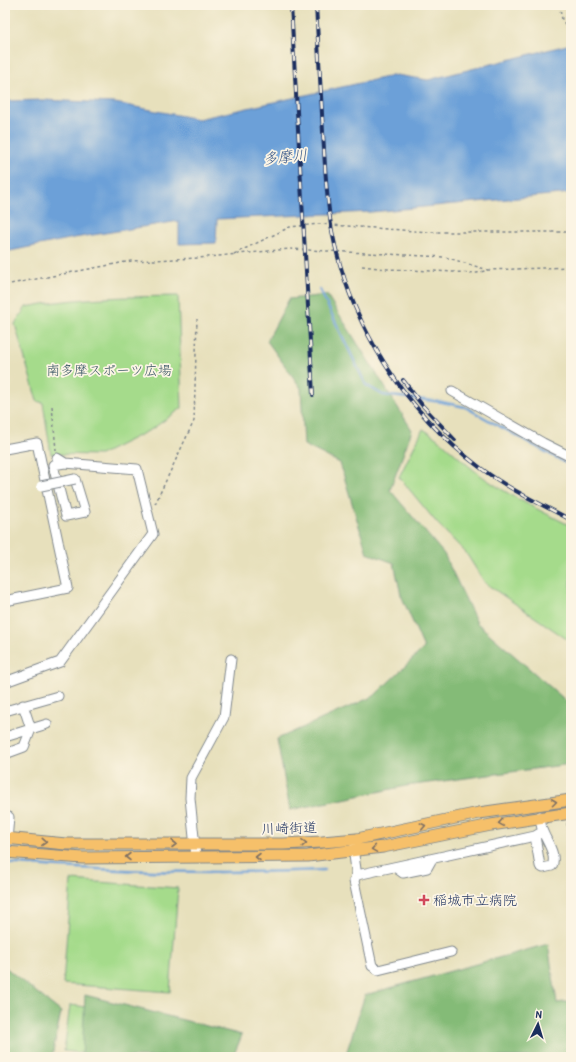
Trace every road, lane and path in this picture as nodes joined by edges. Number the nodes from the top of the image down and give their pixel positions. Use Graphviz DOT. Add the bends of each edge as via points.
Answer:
graph roads {
  1 [pos="559,5"];
  2 [pos="571,34"];
  3 [pos="571,232"];
  4 [pos="232,255"];
  5 [pos="362,266"];
  6 [pos="571,267"];
  7 [pos="488,270"];
  8 [pos="5,285"];
  9 [pos="197,319"];
  10 [pos="452,391"];
  11 [pos="52,406"];
  12 [pos="5,448"];
  13 [pos="571,457"];
  14 [pos="61,460"];
  15 [pos="42,486"];
  16 [pos="149,516"];
  17 [pos="5,601"];
  18 [pos="231,659"];
  19 [pos="5,682"];
  20 [pos="58,696"];
  21 [pos="24,706"];
  22 [pos="5,711"];
  23 [pos="47,724"];
  24 [pos="31,729"];
  25 [pos="5,737"];
  26 [pos="5,754"];
  27 [pos="571,800"];
  28 [pos="538,804"];
  29 [pos="540,816"];
  30 [pos="9,817"];
  31 [pos="569,817"];
  32 [pos="570,838"];
  33 [pos="6,839"];
  34 [pos="357,839"];
  35 [pos="196,844"];
  36 [pos="571,851"];
  37 [pos="5,852"];
  38 [pos="353,852"];
  39 [pos="196,857"];
  40 [pos="357,875"];
  41 [pos="451,952"];
  1 -- 2 [label="path" via="562,19"];
  3 -- 4 [label="path" via="428,232 319,224 290,227"];
  4 -- 7 [label="path" via="289,248 330,249 445,257"];
  4 -- 8 [label="path" via="131,261"];
  5 -- 7 [label="path" via="477,273"];
  6 -- 7 [label="path"];
  9 -- 16 [label="path" via="194,421"];
  10 -- 13 [label="street"];
  11 -- 14 [label="path"];
  12 -- 17 [label="street" via="37,443 68,588"];
  14 -- 15 [label="street, bridge" via="54,465 66,516 85,512 76,479"];
  14 -- 16 [label="street" via="137,469"];
  16 -- 19 [label="street" via="154,534 60,662"];
  18 -- 35 [label="street" via="224,717 191,778 190,798"];
  20 -- 21 [label="street"];
  21 -- 22 [label="street"];
  21 -- 24 [label="street"];
  23 -- 24 [label="street"];
  24 -- 25 [label="street"];
  24 -- 26 [label="street" via="24,747"];
  28 -- 27 [label="main road, 川崎街道, one-way"];
  28 -- 29 [label="main road"];
  34 -- 28 [label="main road, 川崎街道, one-way"];
  29 -- 31 [label="main road, 川崎街道"];
  29 -- 38 [label="main road, 川崎街道, one-way"];
  29 -- 40 [label="street" via="539,834"];
  30 -- 33 [label="street"];
  31 -- 32 [label="path"];
  32 -- 36 [label="path"];
  33 -- 35 [label="main road, 川崎街道, one-way" via="66,844"];
  33 -- 37 [label="street"];
  35 -- 34 [label="main road, 川崎街道, one-way" via="283,844"];
  34 -- 38 [label="street"];
  35 -- 39 [label="street"];
  39 -- 37 [label="main road, 川崎街道, one-way" via="84,858"];
  38 -- 39 [label="main road, 川崎街道, one-way" via="288,857"];
  38 -- 40 [label="street"];
  40 -- 41 [label="street" via="354,881 373,968 378,970"];
}
